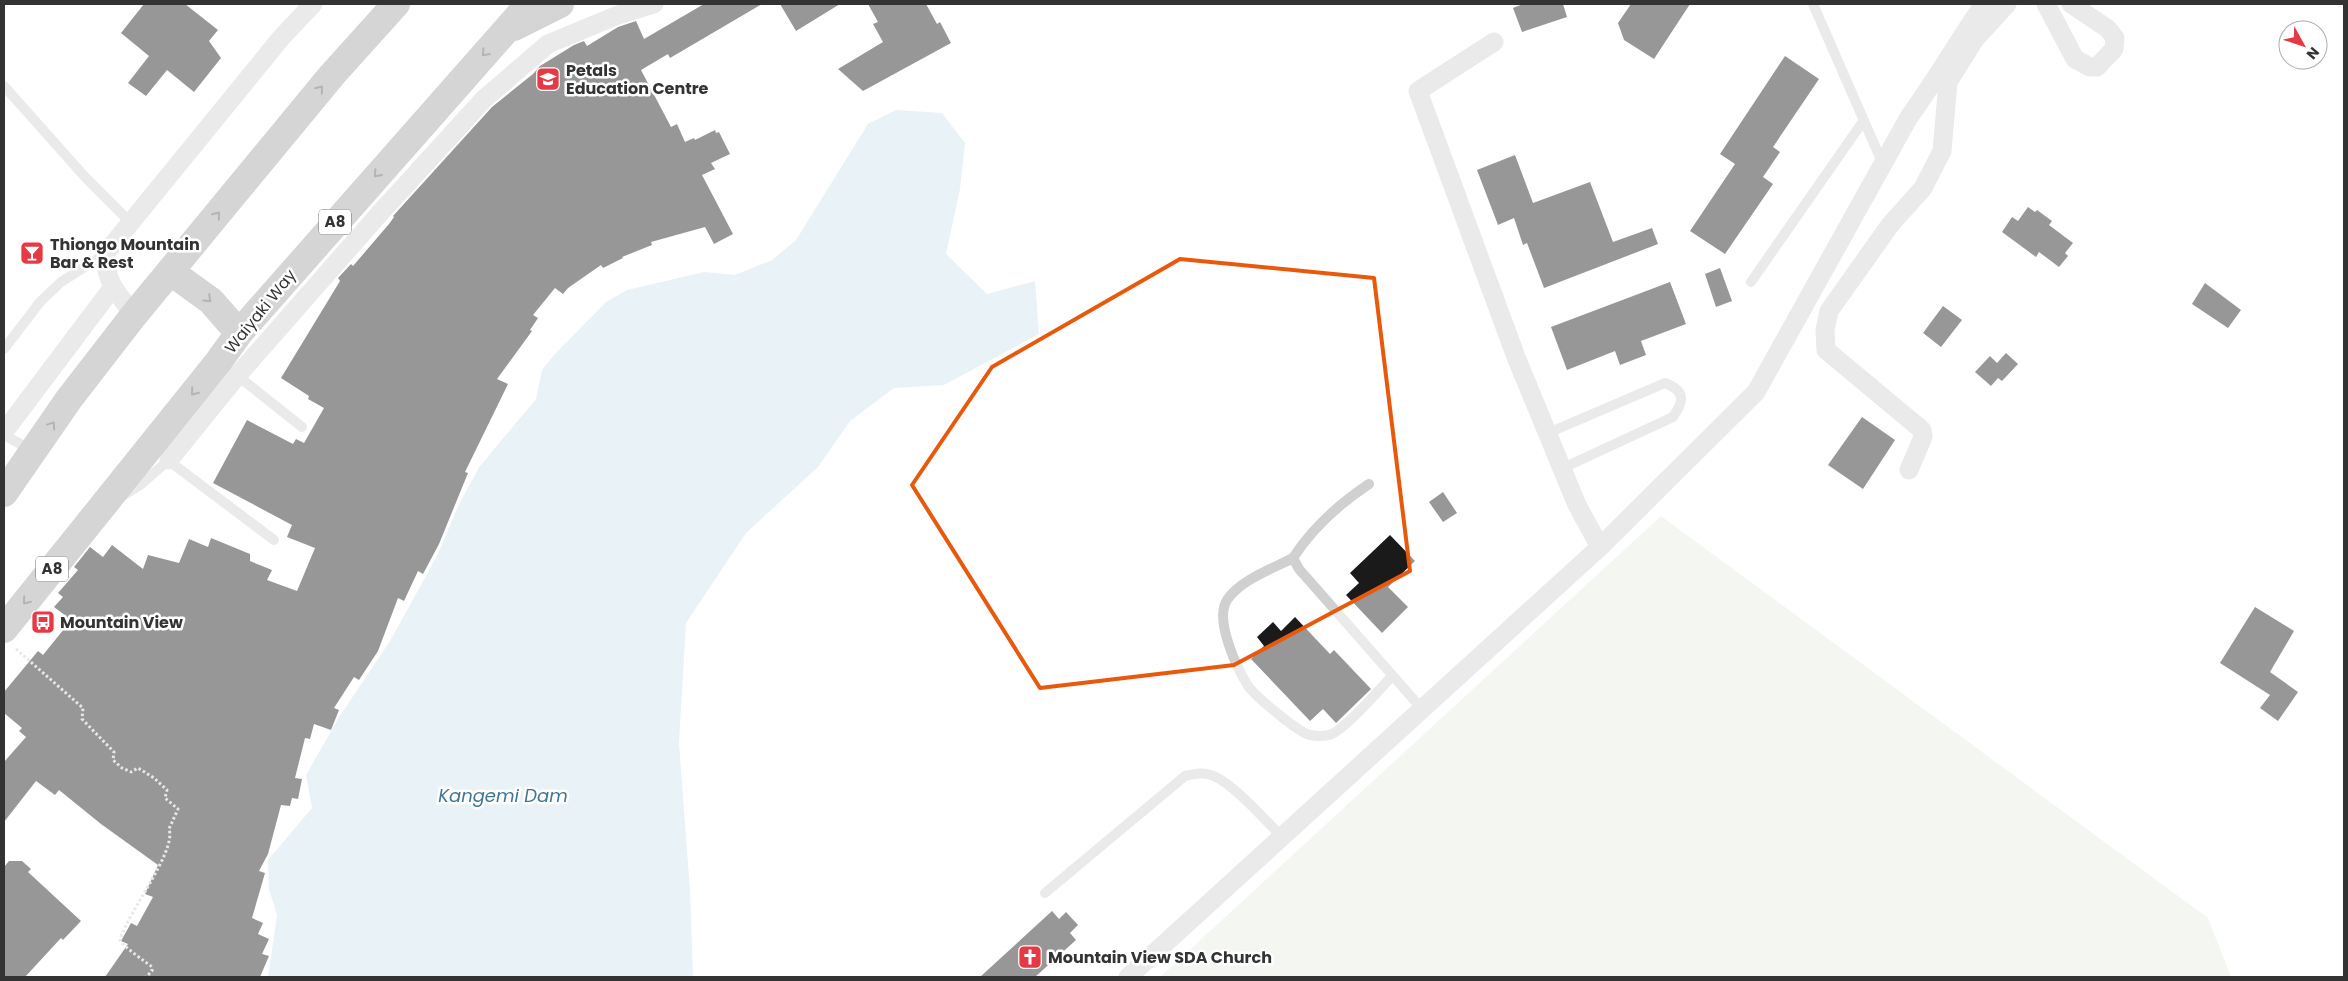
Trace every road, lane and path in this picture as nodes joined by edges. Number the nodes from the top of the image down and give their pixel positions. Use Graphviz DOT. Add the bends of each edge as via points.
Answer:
graph roads {
  1 [pos="396,4"];
  2 [pos="530,4"];
  3 [pos="560,4"];
  4 [pos="654,4"];
  5 [pos="1813,4"];
  6 [pos="1984,4"];
  7 [pos="2006,4"];
  8 [pos="2046,4"];
  9 [pos="2071,4"];
  10 [pos="311,5"];
  11 [pos="504,32"];
  12 [pos="1494,42"];
  13 [pos="1943,78"];
  14 [pos="4,86"];
  15 [pos="1864,120"];
  16 [pos="1882,162"];
  17 [pos="131,223"];
  18 [pos="105,254"];
  19 [pos="171,272"];
  20 [pos="1751,282"];
  21 [pos="113,287"];
  22 [pos="134,314"];
  23 [pos="239,333"];
  24 [pos="4,349"];
  25 [pos="228,369"];
  26 [pos="302,426"];
  27 [pos="1548,433"];
  28 [pos="4,434"];
  29 [pos="34,452"];
  30 [pos="159,454"];
  31 [pos="1563,468"];
  32 [pos="1909,470"];
  33 [pos="1369,484"];
  34 [pos="4,493"];
  35 [pos="274,540"];
  36 [pos="1600,547"];
  37 [pos="1294,558"];
  38 [pos="6,636"];
  39 [pos="1392,676"];
  40 [pos="1422,709"];
  41 [pos="1282,837"];
  42 [pos="1045,893"];
  43 [pos="146,977"];
  44 [pos="1128,977"];
  19 -- 1 [label="highway, one-way" via="332,75"];
  2 -- 11 [label="highway, Waiyaki Way / A8"];
  3 -- 11 [label="highway"];
  4 -- 25 [label="street" via="548,44 484,99"];
  5 -- 15 [label="lane"];
  6 -- 13 [label="street" via="1958,40"];
  7 -- 13 [label="street"];
  8 -- 9 [label="street" via="2075,59 2097,67 2114,49 2115,38 2108,29"];
  10 -- 17 [label="street"];
  11 -- 23 [label="highway, Waiyaki Way / A8, one-way"];
  12 -- 27 [label="street" via="1418,91 1516,357"];
  13 -- 16 [label="street" via="1909,117"];
  13 -- 32 [label="street" via="1942,150 1923,188 1890,225 1829,311 1825,330 1826,350 1922,430 1923,437"];
  14 -- 17 [label="lane"];
  15 -- 16 [label="lane"];
  15 -- 20 [label="lane"];
  16 -- 36 [label="street" via="1756,392"];
  17 -- 18 [label="street"];
  18 -- 21 [label="street" via="106,273"];
  18 -- 24 [label="lane" via="60,282 40,302"];
  19 -- 22 [label="highway"];
  19 -- 23 [label="highway, one-way" via="211,301"];
  21 -- 22 [label="street"];
  21 -- 28 [label="street"];
  29 -- 22 [label="highway, one-way"];
  23 -- 25 [label="highway, Waiyaki Way / A8"];
  25 -- 26 [label="lane"];
  25 -- 30 [label="highway, Waiyaki Way / A8"];
  27 -- 31 [label="street"];
  27 -- 31 [label="lane" via="1665,383 1679,391 1682,399 1673,417"];
  28 -- 29 [label="lane"];
  29 -- 34 [label="highway"];
  30 -- 35 [label="lane"];
  30 -- 38 [label="highway, Waiyaki Way / A8, one-way" via="101,508"];
  31 -- 36 [label="street" via="1577,504"];
  33 -- 37 [label="lane" via="1342,502 1306,538"];
  36 -- 40 [label="street"];
  37 -- 39 [label="lane" via="1299,569"];
  37 -- 39 [label="lane" via="1236,589 1225,602 1223,621 1228,644 1249,687 1292,726 1309,735 1330,734 1354,716"];
  38 -- 43 [label="path" via="83,708 82,719 114,752 113,760 130,772 138,768 154,778 167,790 165,798 178,809 170,826 171,835 164,860 149,882 120,940 152,967"];
  39 -- 40 [label="lane"];
  40 -- 41 [label="street"];
  41 -- 42 [label="lane" via="1228,784 1213,775 1184,776"];
  41 -- 44 [label="street"];
}
